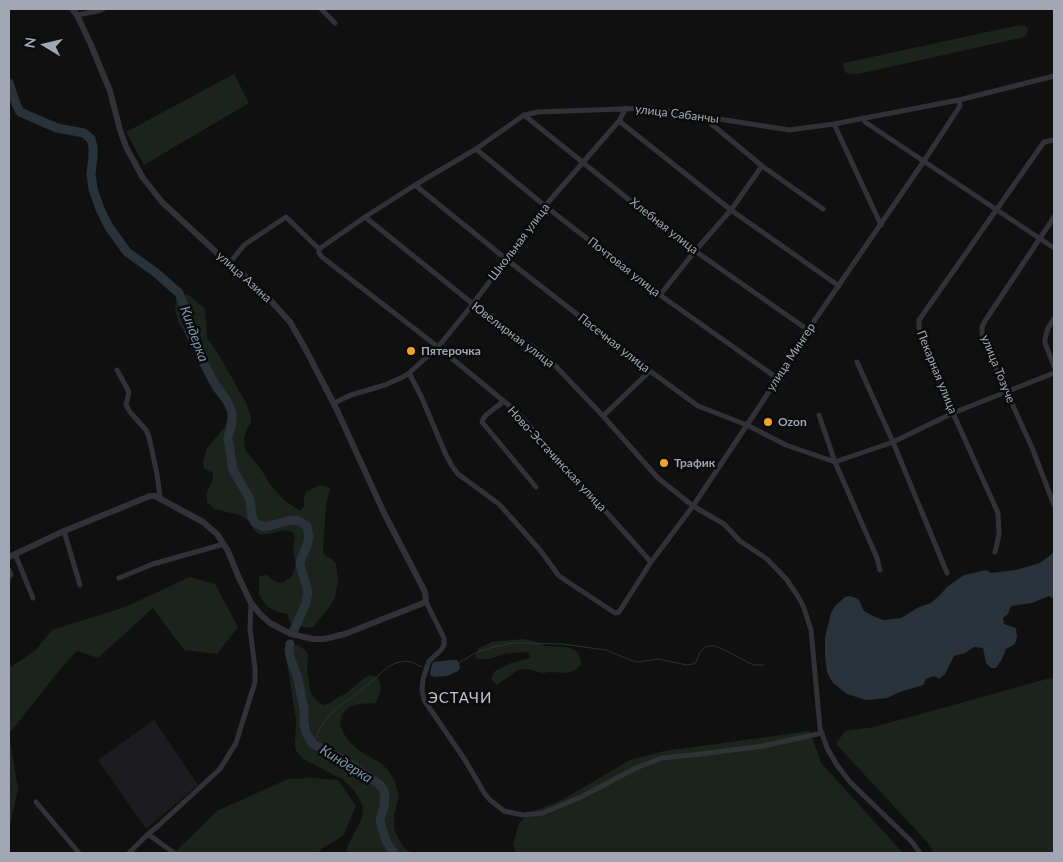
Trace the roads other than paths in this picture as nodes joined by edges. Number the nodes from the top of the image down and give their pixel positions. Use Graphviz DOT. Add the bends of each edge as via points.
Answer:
graph roads {
  1 [pos="72,9"];
  2 [pos="103,9"];
  3 [pos="321,9"];
  4 [pos="77,15"];
  5 [pos="335,23"];
  6 [pos="1054,76"];
  7 [pos="959,100"];
  8 [pos="626,108"];
  9 [pos="524,115"];
  10 [pos="702,117"];
  11 [pos="863,118"];
  12 [pos="619,121"];
  13 [pos="834,124"];
  14 [pos="1054,140"];
  15 [pos="476,149"];
  16 [pos="924,161"];
  17 [pos="584,163"];
  18 [pos="762,166"];
  19 [pos="415,185"];
  20 [pos="545,206"];
  21 [pos="823,209"];
  22 [pos="731,210"];
  23 [pos="997,210"];
  24 [pos="365,217"];
  25 [pos="1054,217"];
  26 [pos="881,225"];
  27 [pos="1040,238"];
  28 [pos="1054,248"];
  29 [pos="318,249"];
  30 [pos="695,251"];
  31 [pos="506,259"];
  32 [pos="229,264"];
  33 [pos="839,286"];
  34 [pos="660,295"];
  35 [pos="473,304"];
  36 [pos="1054,319"];
  37 [pos="808,330"];
  38 [pos="438,347"];
  39 [pos="857,362"];
  40 [pos="1054,366"];
  41 [pos="117,370"];
  42 [pos="650,371"];
  43 [pos="409,373"];
  44 [pos="1054,373"];
  45 [pos="777,378"];
  46 [pos="1006,391"];
  47 [pos="504,401"];
  48 [pos="334,403"];
  49 [pos="953,413"];
  50 [pos="819,415"];
  51 [pos="603,416"];
  52 [pos="747,425"];
  53 [pos="894,442"];
  54 [pos="835,462"];
  55 [pos="536,487"];
  56 [pos="160,497"];
  57 [pos="1054,505"];
  58 [pos="693,506"];
  59 [pos="64,531"];
  60 [pos="224,544"];
  61 [pos="995,552"];
  62 [pos="12,556"];
  63 [pos="652,562"];
  64 [pos="9,570"];
  65 [pos="880,570"];
  66 [pos="947,573"];
  67 [pos="9,577"];
  68 [pos="120,578"];
  69 [pos="80,585"];
  70 [pos="33,598"];
  71 [pos="426,602"];
  72 [pos="251,603"];
  73 [pos="822,733"];
  74 [pos="36,802"];
  75 [pos="148,834"];
  76 [pos="78,853"];
  77 [pos="129,853"];
  78 [pos="174,853"];
  79 [pos="920,853"];
  1 -- 4 [label="street, улица Азина"];
  2 -- 4 [label="street"];
  3 -- 5 [label="street"];
  4 -- 32 [label="street, улица Азина" via="110,91 126,147 143,178 162,202"];
  6 -- 7 [label="street, улица Сабанчы"];
  7 -- 11 [label="street, улица Сабанчы"];
  7 -- 16 [label="street, улица Мингер" via="960,106"];
  8 -- 9 [label="street, улица Сабанчы"];
  8 -- 10 [label="street, улица Сабанчы" via="649,108"];
  8 -- 12 [label="street, Школьная улица"];
  9 -- 15 [label="street, улица Сабанчы"];
  9 -- 17 [label="street, Хлебная улица"];
  10 -- 13 [label="street, улица Сабанчы" via="789,130"];
  10 -- 18 [label="street"];
  11 -- 13 [label="street, улица Сабанчы"];
  11 -- 16 [label="street"];
  12 -- 17 [label="street, Школьная улица"];
  12 -- 22 [label="street"];
  13 -- 26 [label="street"];
  14 -- 23 [label="street, Пекарная улица" via="1044,142"];
  15 -- 19 [label="street, улица Сабанчы"];
  15 -- 20 [label="street, Почтовая улица"];
  16 -- 23 [label="street"];
  16 -- 26 [label="street, улица Мингер"];
  17 -- 20 [label="street, Школьная улица"];
  17 -- 30 [label="street, Хлебная улица"];
  18 -- 21 [label="street"];
  18 -- 22 [label="street"];
  19 -- 24 [label="street, улица Сабанчы"];
  19 -- 31 [label="street, Пасечная улица"];
  20 -- 31 [label="street, Школьная улица"];
  20 -- 34 [label="street, Почтовая улица"];
  22 -- 30 [label="street"];
  22 -- 33 [label="street"];
  23 -- 27 [label="street"];
  23 -- 49 [label="street, Пекарная улица" via="919,320 919,328"];
  24 -- 29 [label="street, улица Сабанчы"];
  24 -- 35 [label="street, Ювелирная улица"];
  25 -- 27 [label="street, улица Тозуче"];
  26 -- 33 [label="street, улица Мингер"];
  27 -- 28 [label="street"];
  27 -- 46 [label="street, улица Тозуче" via="982,327 983,339"];
  29 -- 32 [label="street" via="286,217 244,245"];
  29 -- 38 [label="street, Ново-Эстачинская улица" via="322,258"];
  30 -- 34 [label="street"];
  30 -- 37 [label="street, Хлебная улица"];
  31 -- 35 [label="street, Школьная улица"];
  31 -- 42 [label="street, Пасечная улица"];
  32 -- 48 [label="street, улица Азина" via="290,322"];
  33 -- 37 [label="street, улица Мингер"];
  34 -- 45 [label="street, Почтовая улица"];
  35 -- 38 [label="street, Школьная улица"];
  35 -- 51 [label="street, Ювелирная улица" via="547,357"];
  36 -- 40 [label="street" via="1045,343"];
  37 -- 45 [label="street, улица Мингер"];
  38 -- 43 [label="street, Школьная улица"];
  38 -- 47 [label="street, Ново-Эстачинская улица"];
  39 -- 53 [label="street"];
  41 -- 56 [label="street" via="129,392 126,405 149,437"];
  42 -- 51 [label="street"];
  42 -- 52 [label="street, Пасечная улица" via="698,406"];
  43 -- 48 [label="street, Школьная улица"];
  43 -- 63 [label="street, улица Мингер" via="452,466 499,504 559,576 618,613"];
  44 -- 46 [label="street"];
  45 -- 52 [label="street, улица Мингер"];
  46 -- 49 [label="street"];
  46 -- 57 [label="street, улица Тозуче"];
  47 -- 55 [label="street" via="482,422"];
  47 -- 63 [label="street, Ново-Эстачинская улица"];
  48 -- 71 [label="street, улица Азина" via="384,513 425,592"];
  49 -- 53 [label="street"];
  49 -- 61 [label="street, Пекарная улица" via="998,512 999,535"];
  50 -- 54 [label="street"];
  51 -- 58 [label="street, Ювелирная улица" via="658,478"];
  52 -- 54 [label="street, Пасечная улица" via="786,445"];
  52 -- 58 [label="street, улица Мингер"];
  53 -- 54 [label="street"];
  53 -- 66 [label="street"];
  54 -- 65 [label="street"];
  56 -- 59 [label="street" via="150,496"];
  56 -- 60 [label="street" via="203,522"];
  58 -- 63 [label="street, улица Мингер"];
  58 -- 73 [label="street, Ювелирная улица" via="724,524 740,541 767,559 799,598 811,630"];
  59 -- 62 [label="street"];
  59 -- 69 [label="street"];
  60 -- 68 [label="street" via="153,564"];
  60 -- 72 [label="street"];
  62 -- 70 [label="street"];
  64 -- 67 [label="street"];
  71 -- 72 [label="street" via="324,639 281,630"];
  71 -- 73 [label="street" via="444,638 444,645 429,661 423,679 424,700 485,794 504,811 543,813 662,758 764,746"];
  72 -- 75 [label="street" via="255,682 236,743 220,769"];
  73 -- 79 [label="street, Ювелирная улица" via="827,748 850,782"];
  74 -- 76 [label="street"];
  75 -- 77 [label="street"];
  75 -- 78 [label="street"];
}
